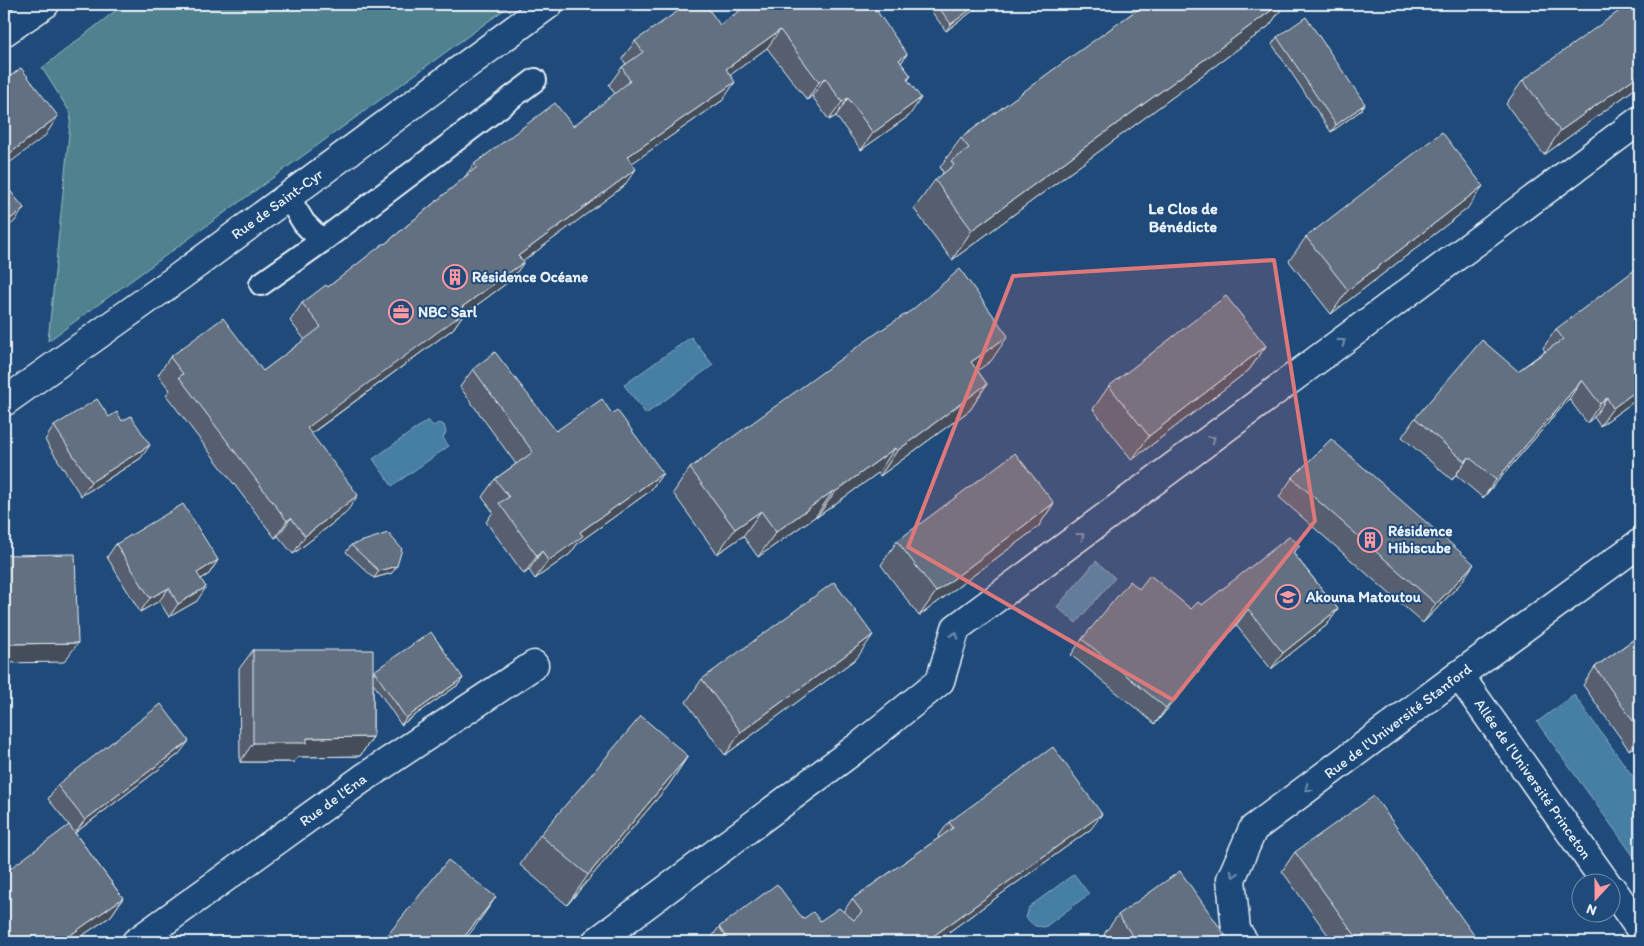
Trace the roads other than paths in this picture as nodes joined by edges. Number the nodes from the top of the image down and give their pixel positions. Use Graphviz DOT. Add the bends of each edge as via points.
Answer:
graph roads {
  1 [pos="45,4"];
  2 [pos="549,4"];
  3 [pos="4,32"];
  4 [pos="535,80"];
  5 [pos="1640,120"];
  6 [pos="288,197"];
  7 [pos="322,241"];
  8 [pos="261,284"];
  9 [pos="4,402"];
  10 [pos="1640,543"];
  11 [pos="534,665"];
  12 [pos="1459,675"];
  13 [pos="1600,874"];
  14 [pos="1622,903"];
  15 [pos="1640,929"];
  16 [pos="136,942"];
  17 [pos="596,942"];
  18 [pos="1244,942"];
  1 -- 3 [label="street"];
  2 -- 6 [label="street, Rue de Saint-Cyr"];
  4 -- 7 [label="lane"];
  17 -- 5 [label="street, one-way" via="940,681 956,628"];
  6 -- 7 [label="lane" via="304,223"];
  6 -- 9 [label="street, Rue de Saint-Cyr"];
  7 -- 8 [label="lane"];
  10 -- 12 [label="street, Rue de l'Université Stanford"];
  11 -- 16 [label="street, Rue de l'Ena" via="362,779"];
  12 -- 13 [label="street, Allée de l'Université Princeton"];
  12 -- 18 [label="street, Rue de l'Université Stanford, one-way" via="1252,829 1231,879 1236,930"];
  14 -- 15 [label="street"];
}
